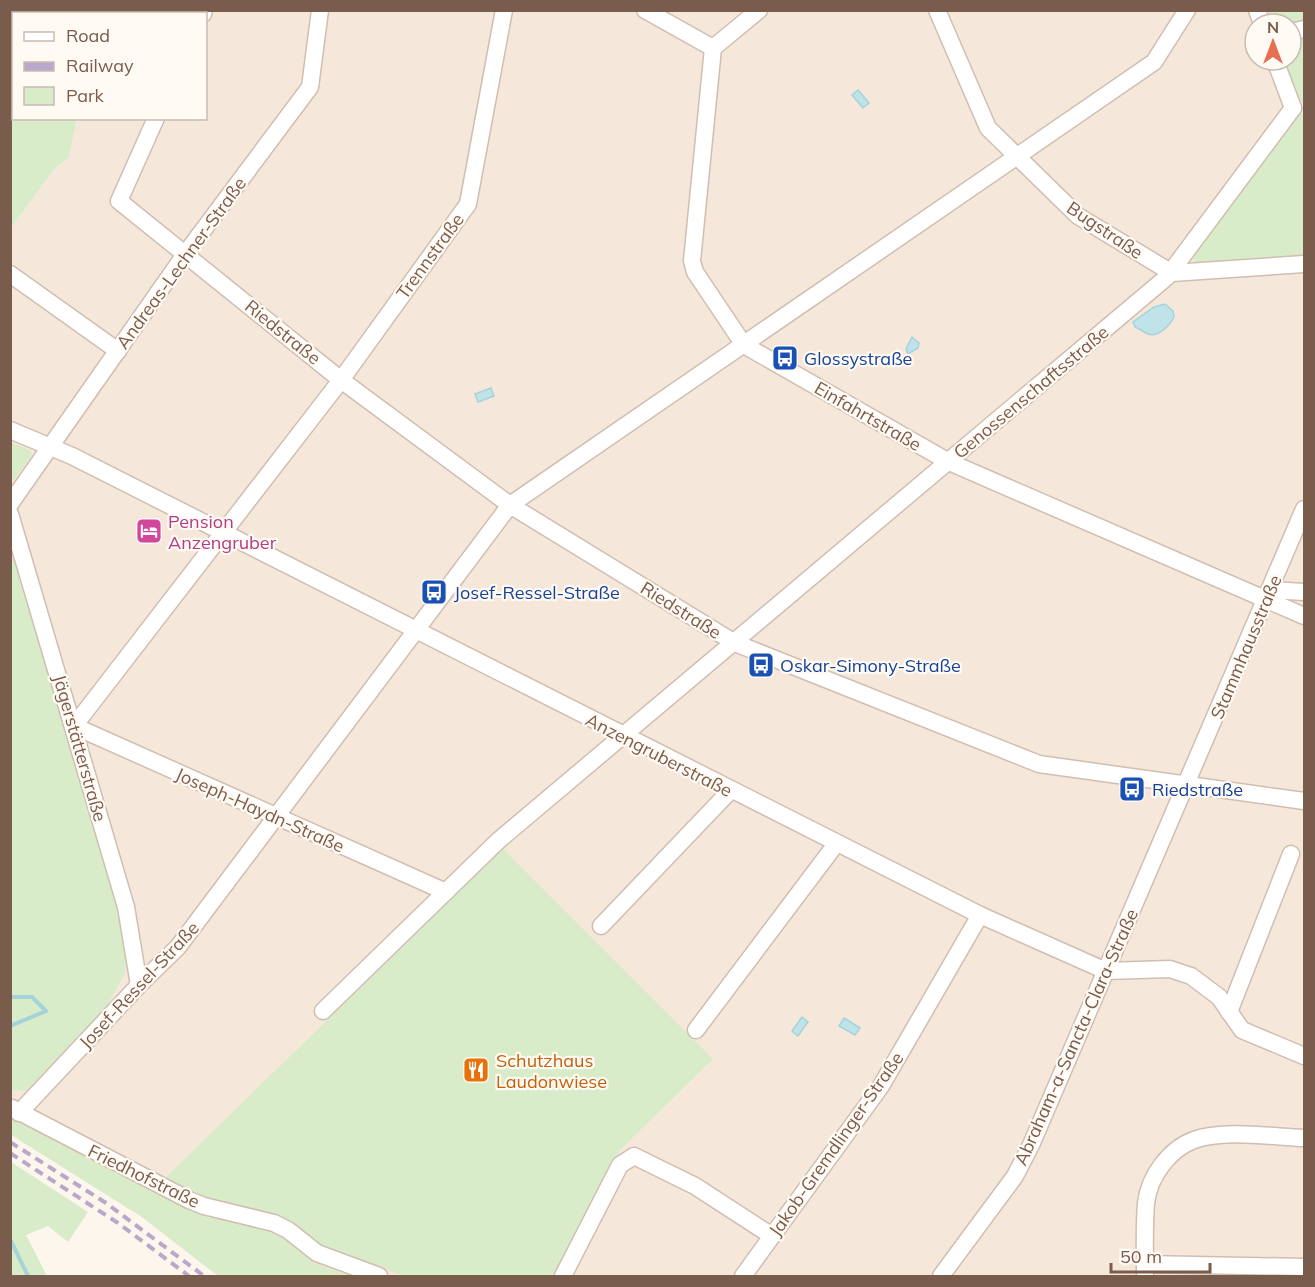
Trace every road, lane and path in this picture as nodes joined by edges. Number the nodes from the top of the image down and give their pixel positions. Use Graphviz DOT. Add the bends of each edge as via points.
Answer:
graph roads {
  1 [pos="320,10"];
  2 [pos="504,10"];
  3 [pos="645,10"];
  4 [pos="759,10"];
  5 [pos="937,10"];
  6 [pos="1187,10"];
  7 [pos="713,48"];
  8 [pos="1281,72"];
  9 [pos="1299,109"];
  10 [pos="155,120"];
  11 [pos="1017,156"];
  12 [pos="186,254"];
  13 [pos="1305,264"];
  14 [pos="1172,273"];
  15 [pos="10,274"];
  16 [pos="744,345"];
  17 [pos="118,351"];
  18 [pos="341,380"];
  19 [pos="10,430"];
  20 [pos="51,447"];
  21 [pos="948,462"];
  22 [pos="10,504"];
  23 [pos="510,505"];
  24 [pos="1305,509"];
  25 [pos="10,514"];
  26 [pos="223,533"];
  27 [pos="1305,592"];
  28 [pos="1269,595"];
  29 [pos="1305,616"];
  30 [pos="414,631"];
  31 [pos="735,643"];
  32 [pos="74,726"];
  33 [pos="624,737"];
  34 [pos="1187,784"];
  35 [pos="730,791"];
  36 [pos="1305,801"];
  37 [pos="275,818"];
  38 [pos="836,844"];
  39 [pos="1291,854"];
  40 [pos="446,892"];
  41 [pos="980,915"];
  42 [pos="601,926"];
  43 [pos="1106,971"];
  44 [pos="139,985"];
  45 [pos="323,1011"];
  46 [pos="1230,1012"];
  47 [pos="696,1030"];
  48 [pos="1305,1056"];
  49 [pos="15,1110"];
  50 [pos="1305,1138"];
  51 [pos="772,1236"];
  52 [pos="1305,1267"];
  53 [pos="1145,1270"];
  54 [pos="379,1276"];
  55 [pos="563,1276"];
  56 [pos="743,1276"];
  57 [pos="941,1276"];
  1 -- 12 [label="street, Andreas-Lechner-Straße" via="310,87"];
  2 -- 18 [label="street, Trennstraße" via="468,204"];
  3 -- 7 [label="street"];
  4 -- 7 [label="street"];
  5 -- 11 [label="street, Bugstraße" via="986,124"];
  6 -- 11 [label="street" via="1156,60"];
  7 -- 16 [label="street, Einfahrtstraße" via="692,265"];
  8 -- 9 [label="street"];
  9 -- 14 [label="street, Genossenschaftsstraße"];
  10 -- 12 [label="street, Riedstraße" via="119,201"];
  11 -- 14 [label="street, Bugstraße" via="1074,213"];
  11 -- 16 [label="street"];
  12 -- 17 [label="street, Andreas-Lechner-Straße"];
  12 -- 18 [label="street, Riedstraße"];
  13 -- 14 [label="street"];
  14 -- 21 [label="street, Genossenschaftsstraße"];
  15 -- 17 [label="street"];
  16 -- 21 [label="street, Einfahrtstraße"];
  16 -- 23 [label="street"];
  17 -- 20 [label="street, Andreas-Lechner-Straße"];
  18 -- 23 [label="street, Riedstraße"];
  18 -- 26 [label="street, Trennstraße"];
  19 -- 20 [label="street, Anzengruberstraße"];
  20 -- 22 [label="street, Andreas-Lechner-Straße"];
  20 -- 26 [label="street, Anzengruberstraße"];
  21 -- 28 [label="street, Einfahrtstraße"];
  21 -- 31 [label="street, Genossenschaftsstraße"];
  23 -- 30 [label="street, Josef-Ressel-Straße"];
  23 -- 31 [label="street, Riedstraße"];
  24 -- 28 [label="street, Stammhausstraße"];
  25 -- 32 [label="street, Jägerstätterstraße"];
  26 -- 30 [label="street, Anzengruberstraße"];
  26 -- 32 [label="street, Trennstraße"];
  27 -- 28 [label="street"];
  28 -- 29 [label="street, Einfahrtstraße"];
  28 -- 34 [label="street, Stammhausstraße"];
  30 -- 33 [label="street, Anzengruberstraße"];
  30 -- 37 [label="street, Josef-Ressel-Straße"];
  31 -- 33 [label="street"];
  31 -- 34 [label="street, Riedstraße" via="1040,764"];
  32 -- 37 [label="street, Joseph-Haydn-Straße"];
  32 -- 44 [label="street, Jägerstätterstraße" via="126,907"];
  33 -- 35 [label="street, Anzengruberstraße"];
  33 -- 40 [label="street" via="500,840"];
  34 -- 36 [label="street, Riedstraße"];
  34 -- 43 [label="street, Abraham-a-Sancta-Clara-Straße"];
  35 -- 38 [label="street, Anzengruberstraße"];
  35 -- 42 [label="street"];
  37 -- 40 [label="street, Joseph-Haydn-Straße"];
  37 -- 44 [label="street, Josef-Ressel-Straße" via="178,947"];
  38 -- 41 [label="street, Anzengruberstraße"];
  38 -- 47 [label="street"];
  39 -- 46 [label="street"];
  40 -- 45 [label="street"];
  41 -- 43 [label="street, Anzengruberstraße"];
  41 -- 51 [label="street, Jakob-Gremdlinger-Straße" via="881,1086"];
  43 -- 46 [label="street, Anzengruberstraße" via="1180,972 1211,989"];
  43 -- 57 [label="street, Abraham-a-Sancta-Clara-Straße" via="1015,1176"];
  44 -- 49 [label="street, Josef-Ressel-Straße"];
  46 -- 48 [label="street, Anzengruberstraße" via="1236,1024 1249,1034"];
  49 -- 54 [label="street, Friedhofstraße" via="197,1203 274,1223 317,1253"];
  50 -- 53 [label="street" via="1204,1138 1170,1156 1154,1176 1146,1201"];
  51 -- 55 [label="street" via="641,1157 627,1158"];
  51 -- 56 [label="street, Jakob-Gremdlinger-Straße"];
  52 -- 53 [label="street"];
}
